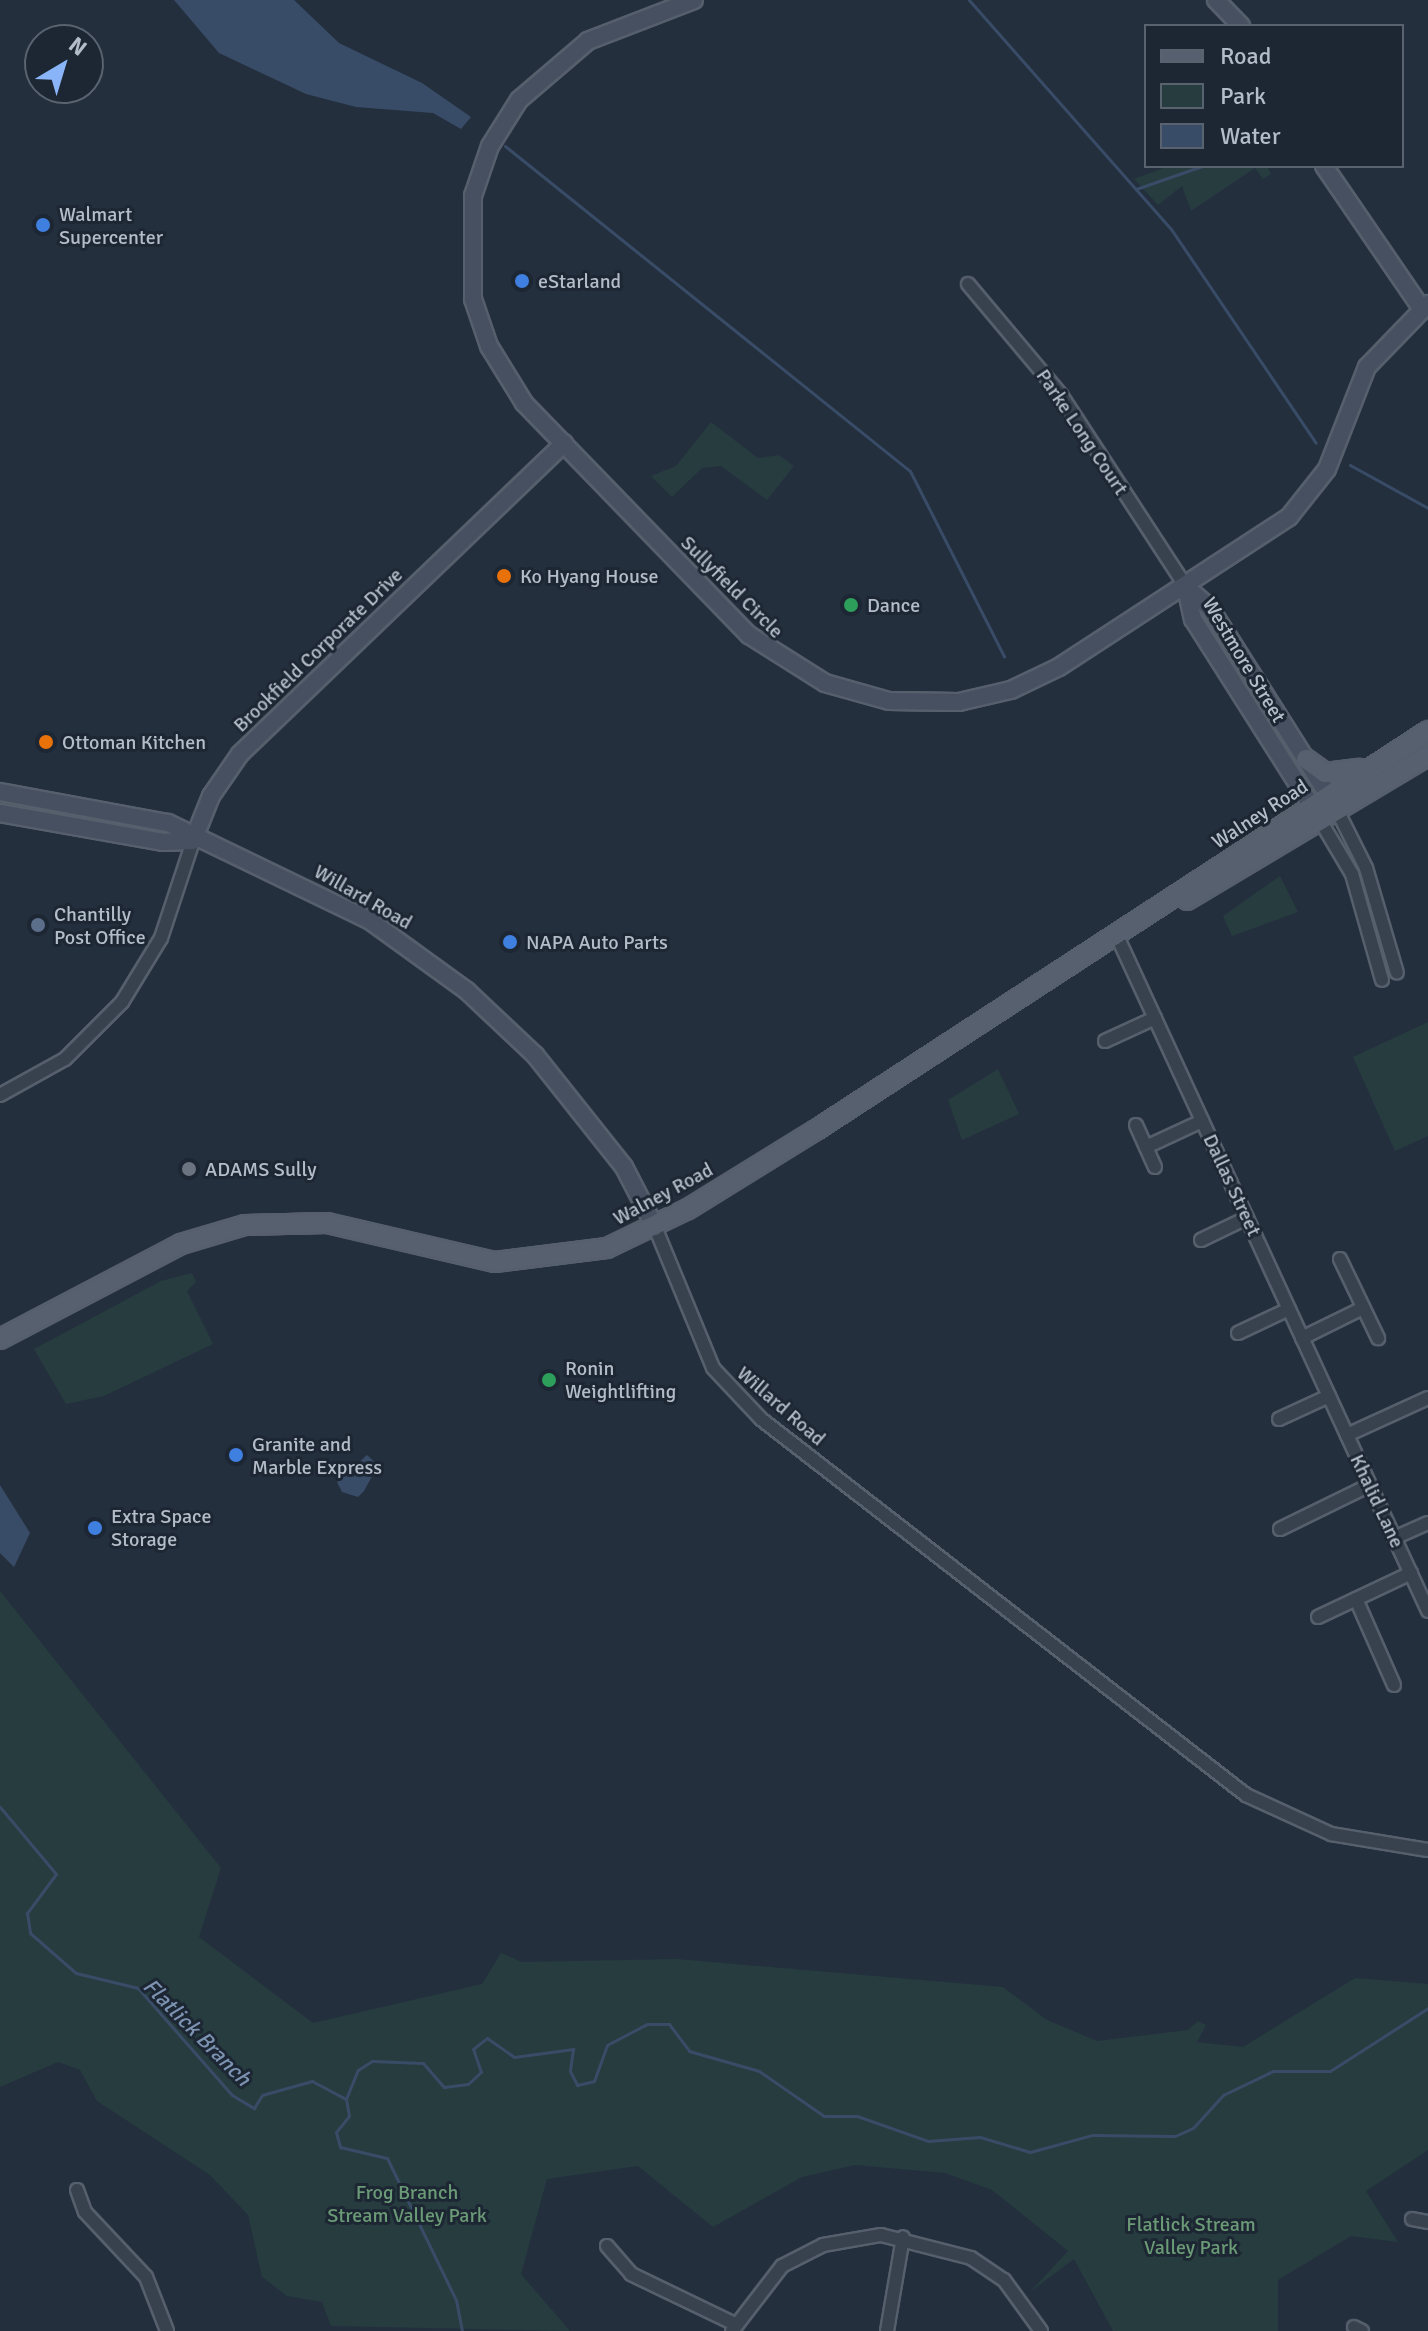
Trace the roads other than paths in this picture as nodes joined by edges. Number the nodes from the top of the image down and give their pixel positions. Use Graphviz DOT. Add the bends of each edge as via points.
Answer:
graph roads {
  1 [pos="694,0"];
  2 [pos="1216,0"];
  3 [pos="1239,24"];
  4 [pos="1325,168"];
  5 [pos="968,284"];
  6 [pos="1426,306"];
  7 [pos="564,443"];
  8 [pos="1186,587"];
  9 [pos="1428,731"];
  10 [pos="1428,756"];
  11 [pos="1306,759"];
  12 [pos="1374,765"];
  13 [pos="0,792"];
  14 [pos="1333,804"];
  15 [pos="0,813"];
  16 [pos="1316,814"];
  17 [pos="193,841"];
  18 [pos="1117,936"];
  19 [pos="1397,973"];
  20 [pos="1382,980"];
  21 [pos="1155,1018"];
  22 [pos="1105,1041"];
  23 [pos="0,1095"];
  24 [pos="1202,1121"];
  25 [pos="1136,1125"];
  26 [pos="1146,1147"];
  27 [pos="1155,1167"];
  28 [pos="1247,1218"];
  29 [pos="655,1227"];
  30 [pos="1201,1240"];
  31 [pos="1340,1259"];
  32 [pos="1363,1308"];
  33 [pos="1289,1309"];
  34 [pos="1238,1333"];
  35 [pos="1302,1338"];
  36 [pos="1378,1338"];
  37 [pos="0,1339"];
  38 [pos="1329,1396"];
  39 [pos="1428,1398"];
  40 [pos="1279,1419"];
  41 [pos="1347,1435"];
  42 [pos="1370,1485"];
  43 [pos="1428,1523"];
  44 [pos="1280,1529"];
  45 [pos="1394,1538"];
  46 [pos="1411,1573"];
  47 [pos="1356,1599"];
  48 [pos="1428,1611"];
  49 [pos="1318,1617"];
  50 [pos="1394,1685"];
  51 [pos="1428,1850"];
  52 [pos="77,2190"];
  53 [pos="1412,2219"];
  54 [pos="1428,2222"];
  55 [pos="903,2237"];
  56 [pos="607,2246"];
  57 [pos="734,2328"];
  58 [pos="167,2331"];
  59 [pos="887,2331"];
  60 [pos="1041,2331"];
  1 -- 7 [label="street, Sullyfield Circle" via="605,32 550,68 503,123 477,179 467,248 482,331 514,390"];
  2 -- 3 [label="street"];
  4 -- 6 [label="street, Sullyfield Circle"];
  5 -- 8 [label="street, Parke Long Court" via="1061,395"];
  6 -- 8 [label="street, Sullyfield Circle" via="1367,367 1336,451 1304,502"];
  7 -- 8 [label="street, Sullyfield Circle" via="759,644 801,672 872,698 959,702 1011,690"];
  7 -- 17 [label="street, Brookfield Corporate Drive" via="240,754 211,796"];
  8 -- 11 [label="street, Westmore Street" via="1210,608"];
  8 -- 16 [label="street, Westmore Street" via="1193,619"];
  9 -- 12 [label="main road, Walney Road"];
  10 -- 14 [label="main road, Walney Road"];
  11 -- 12 [label="main road" via="1331,774"];
  11 -- 14 [label="street, Westmore Street"];
  12 -- 14 [label="main road, Walney Road"];
  13 -- 17 [label="street, Willard Road" via="135,813"];
  14 -- 16 [label="main road, Walney Road"];
  14 -- 19 [label="street, Westmore Street" via="1366,868"];
  15 -- 17 [label="street, Willard Road" via="162,842"];
  16 -- 18 [label="main road, Walney Road"];
  16 -- 20 [label="street, Westmore Street" via="1352,874"];
  17 -- 23 [label="street, Brookfield Corporate Drive" via="161,938 122,1002 65,1059"];
  17 -- 29 [label="street, Willard Road" via="319,890 467,991 576,1102 632,1181"];
  18 -- 21 [label="street, Dallas Street"];
  18 -- 29 [label="main road, Walney Road"];
  21 -- 22 [label="street"];
  21 -- 24 [label="street, Dallas Street"];
  24 -- 26 [label="street"];
  24 -- 28 [label="street, Dallas Street"];
  25 -- 26 [label="street"];
  26 -- 27 [label="street"];
  28 -- 30 [label="street"];
  28 -- 33 [label="street, Dallas Street"];
  29 -- 37 [label="main road, Walney Road" via="587,1253 518,1263 327,1223 245,1225 181,1244"];
  29 -- 51 [label="street, Willard Road" via="713,1368 761,1419 1246,1795 1331,1834"];
  31 -- 32 [label="street"];
  32 -- 35 [label="street"];
  32 -- 36 [label="street"];
  33 -- 34 [label="street"];
  33 -- 35 [label="street, Dallas Street"];
  35 -- 38 [label="street, Dallas Street"];
  38 -- 40 [label="street"];
  38 -- 41 [label="street, Dallas Street"];
  39 -- 41 [label="street"];
  41 -- 42 [label="street, Khalid Lane"];
  42 -- 44 [label="street"];
  42 -- 45 [label="street, Khalid Lane"];
  43 -- 45 [label="street"];
  45 -- 46 [label="street, Khalid Lane"];
  46 -- 47 [label="street"];
  46 -- 48 [label="street, Khalid Lane"];
  47 -- 49 [label="street"];
  47 -- 50 [label="street"];
  52 -- 58 [label="street" via="85,2212 146,2277"];
  53 -- 54 [label="street"];
  55 -- 57 [label="street" via="844,2239 804,2253 760,2287"];
  55 -- 59 [label="street"];
  55 -- 60 [label="street" via="986,2266"];
  56 -- 57 [label="street" via="631,2274"];
}
